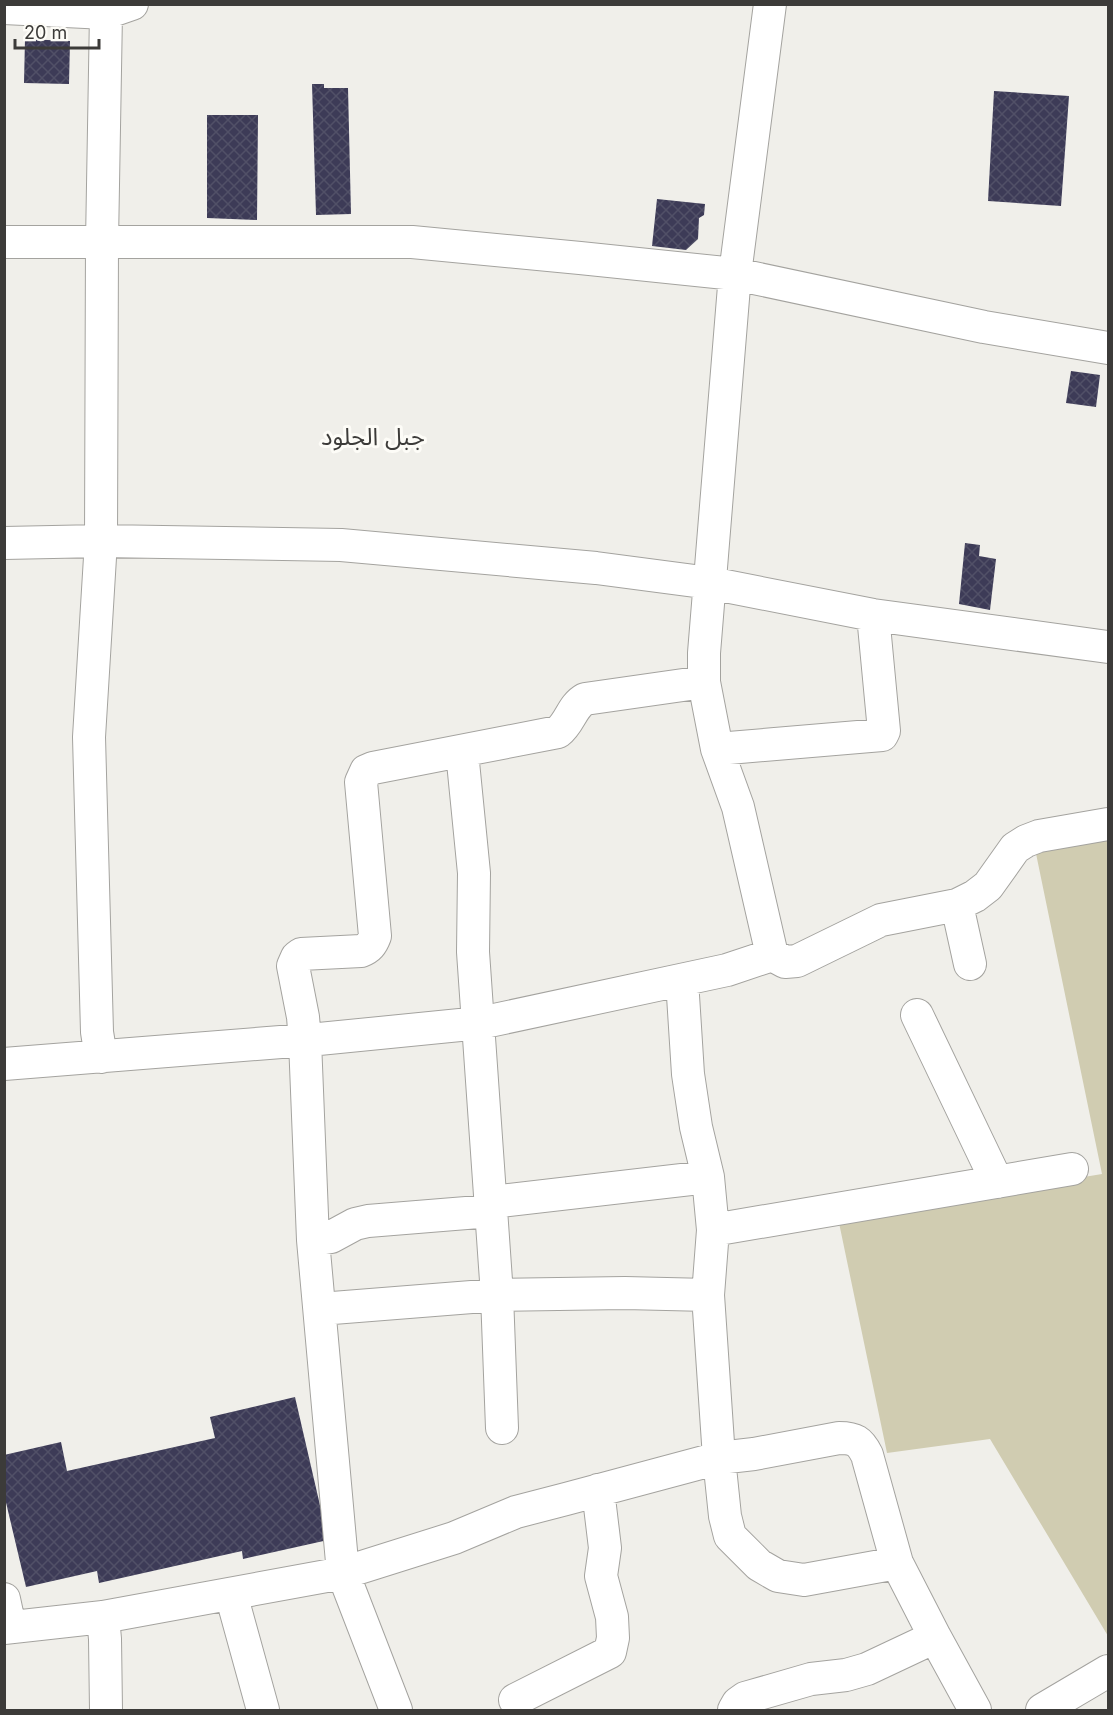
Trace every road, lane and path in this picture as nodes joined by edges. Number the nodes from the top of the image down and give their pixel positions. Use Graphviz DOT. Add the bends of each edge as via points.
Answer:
graph roads {
  1 [pos="770,4"];
  2 [pos="4,9"];
  3 [pos="119,9"];
  4 [pos="102,242"];
  5 [pos="4,243"];
  6 [pos="735,274"];
  7 [pos="1108,348"];
  8 [pos="101,541"];
  9 [pos="4,543"];
  10 [pos="710,583"];
  11 [pos="873,615"];
  12 [pos="1108,647"];
  13 [pos="704,682"];
  14 [pos="717,749"];
  15 [pos="462,752"];
  16 [pos="1108,824"];
  17 [pos="957,905"];
  18 [pos="772,955"];
  19 [pos="970,964"];
  20 [pos="682,980"];
  21 [pos="917,1015"];
  22 [pos="480,1023"];
  23 [pos="305,1041"];
  24 [pos="100,1057"];
  25 [pos="4,1064"];
  26 [pos="1072,1169"];
  27 [pos="708,1177"];
  28 [pos="997,1182"];
  29 [pos="491,1207"];
  30 [pos="713,1230"];
  31 [pos="313,1240"];
  32 [pos="497,1295"];
  33 [pos="708,1295"];
  34 [pos="320,1310"];
  35 [pos="502,1428"];
  36 [pos="719,1458"];
  37 [pos="598,1490"];
  38 [pos="897,1563"];
  39 [pos="343,1573"];
  40 [pos="231,1594"];
  41 [pos="103,1617"];
  42 [pos="6,1618"];
  43 [pos="935,1638"];
  44 [pos="1108,1671"];
  45 [pos="515,1700"];
  46 [pos="106,1710"];
  47 [pos="263,1710"];
  48 [pos="396,1710"];
  49 [pos="735,1710"];
  50 [pos="975,1710"];
  51 [pos="1042,1710"];
  1 -- 6 [label="street"];
  2 -- 3 [label="street"];
  3 -- 4 [label="street"];
  4 -- 5 [label="street"];
  4 -- 6 [label="street" via="412,242"];
  4 -- 8 [label="street"];
  6 -- 7 [label="street" via="984,327"];
  6 -- 10 [label="street"];
  8 -- 9 [label="street"];
  8 -- 10 [label="street" via="341,545 596,567"];
  8 -- 24 [label="street" via="89,737"];
  10 -- 11 [label="street"];
  10 -- 13 [label="street"];
  11 -- 12 [label="street"];
  11 -- 14 [label="street" via="882,735"];
  13 -- 14 [label="street"];
  13 -- 15 [label="street" via="585,699 558,732"];
  14 -- 18 [label="street" via="738,807"];
  15 -- 22 [label="street" via="474,873 473,952"];
  15 -- 23 [label="street" via="373,768 363,775 375,936 373,943 361,951 297,957 293,966"];
  16 -- 17 [label="street" via="1026,841 1015,849 988,886"];
  17 -- 18 [label="street" via="881,920 797,961 785,962"];
  17 -- 19 [label="street"];
  18 -- 20 [label="street"];
  20 -- 22 [label="street"];
  20 -- 27 [label="street" via="687,1074"];
  21 -- 28 [label="street"];
  22 -- 23 [label="street"];
  22 -- 29 [label="street"];
  23 -- 24 [label="street"];
  23 -- 31 [label="street"];
  24 -- 25 [label="street"];
  26 -- 28 [label="street"];
  27 -- 29 [label="street"];
  27 -- 30 [label="street"];
  28 -- 30 [label="street"];
  29 -- 31 [label="street" via="368,1221 332,1238"];
  29 -- 32 [label="street"];
  30 -- 33 [label="street"];
  31 -- 34 [label="street"];
  32 -- 33 [label="street"];
  32 -- 34 [label="street"];
  32 -- 35 [label="street"];
  33 -- 36 [label="street"];
  34 -- 39 [label="street"];
  36 -- 37 [label="street"];
  36 -- 38 [label="street" via="730,1536 759,1565 778,1576 804,1580"];
  36 -- 38 [label="street" via="852,1438 867,1455"];
  37 -- 39 [label="street" via="516,1512 454,1538"];
  37 -- 45 [label="street" via="605,1548 601,1576 612,1617 610,1652"];
  38 -- 43 [label="street"];
  39 -- 40 [label="street"];
  39 -- 48 [label="street"];
  40 -- 41 [label="street"];
  40 -- 47 [label="street"];
  41 -- 42 [label="street"];
  41 -- 46 [label="street"];
  43 -- 49 [label="street" via="846,1676 811,1679 745,1698"];
  43 -- 50 [label="street"];
  44 -- 51 [label="street"];
}
